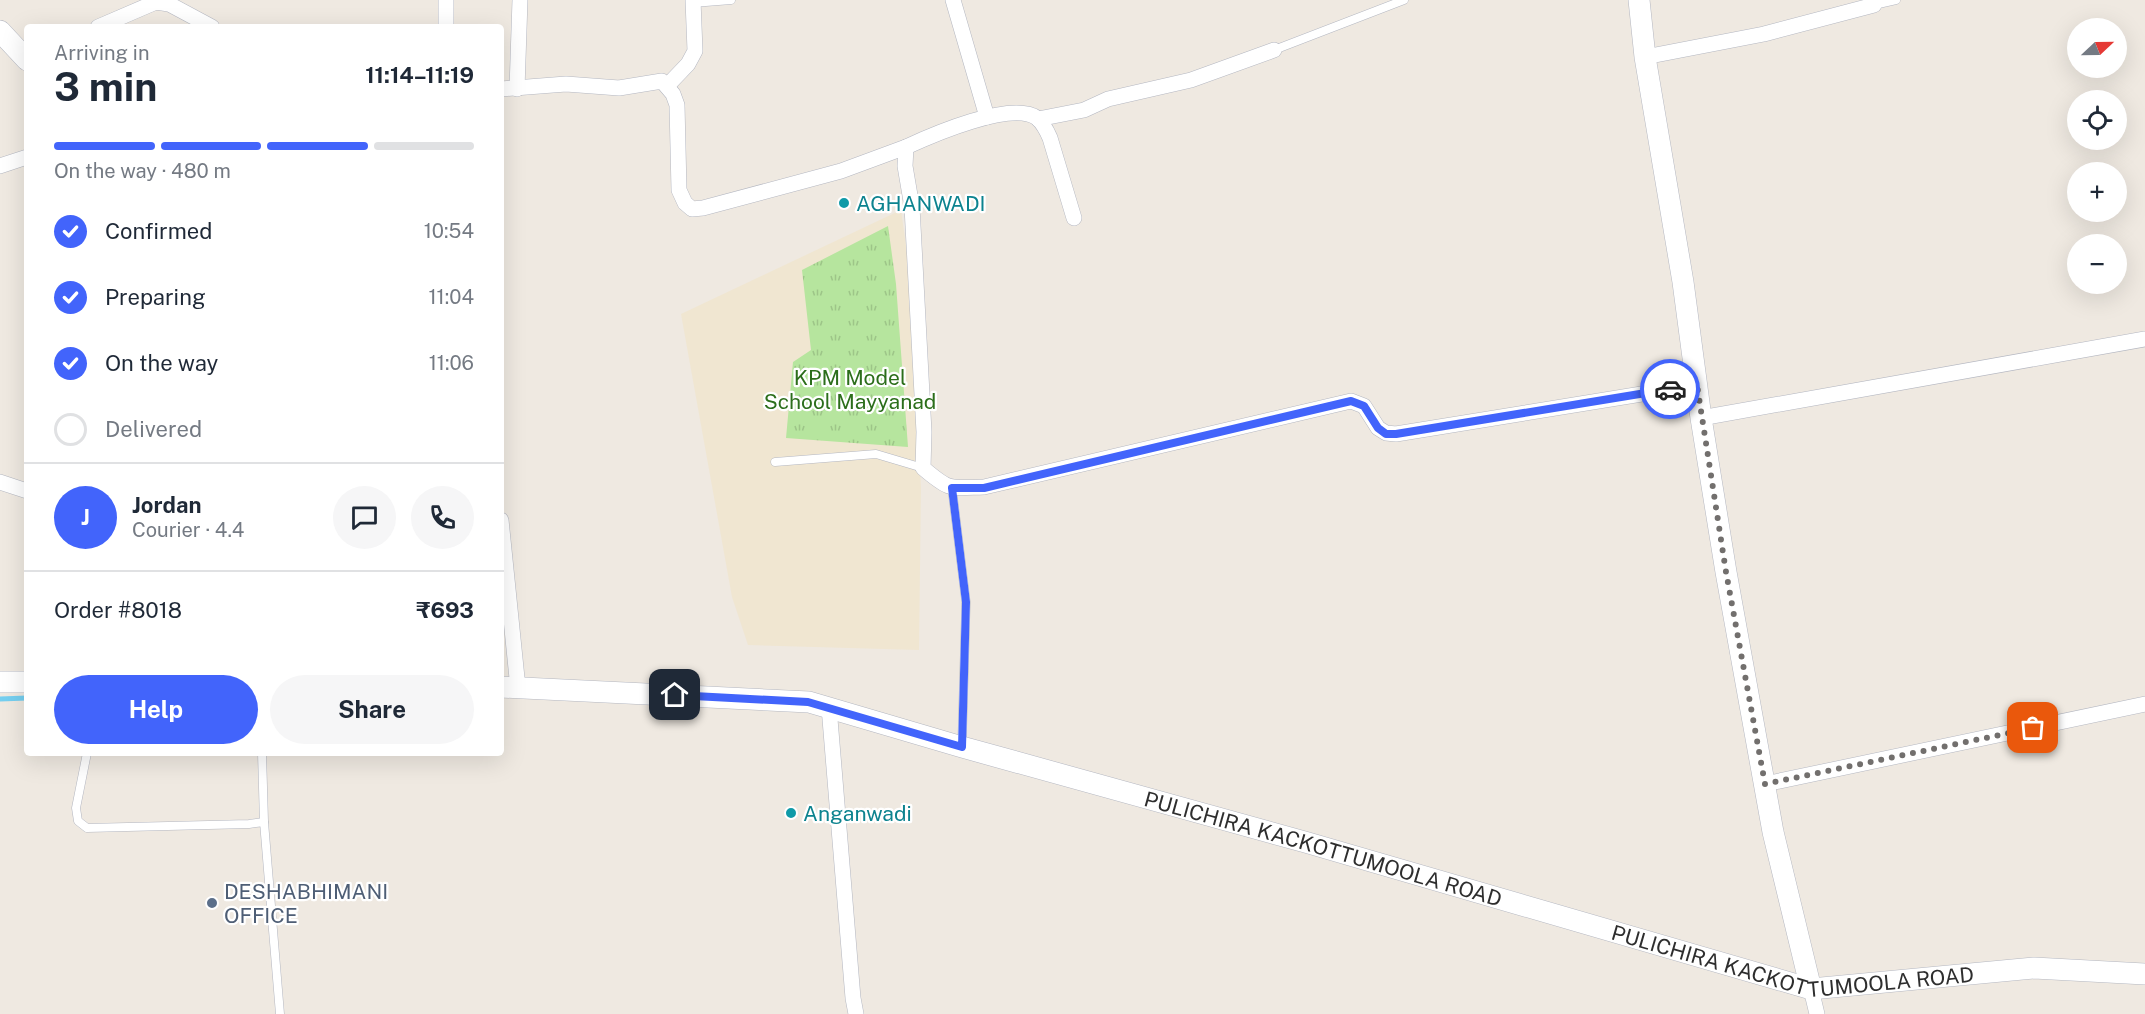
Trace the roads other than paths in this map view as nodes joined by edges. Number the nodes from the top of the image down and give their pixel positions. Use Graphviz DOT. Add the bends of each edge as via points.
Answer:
graph roads {
  1 [pos="446,0"];
  2 [pos="520,0"];
  3 [pos="731,0"];
  4 [pos="953,0"];
  5 [pos="1404,0"];
  6 [pos="1639,0"];
  7 [pos="1896,0"];
  8 [pos="693,1"];
  9 [pos="169,2"];
  10 [pos="1874,3"];
  11 [pos="105,24"];
  12 [pos="207,24"];
  13 [pos="446,24"];
  14 [pos="0,31"];
  15 [pos="1274,50"];
  16 [pos="24,56"];
  17 [pos="1645,57"];
  18 [pos="668,86"];
  19 [pos="509,89"];
  20 [pos="987,117"];
  21 [pos="1038,119"];
  22 [pos="906,147"];
  23 [pos="24,158"];
  24 [pos="0,166"];
  25 [pos="1074,218"];
  26 [pos="2145,339"];
  27 [pos="1697,385"];
  28 [pos="1701,418"];
  29 [pos="774,462"];
  30 [pos="923,468"];
  31 [pos="0,482"];
  32 [pos="952,488"];
  33 [pos="24,490"];
  34 [pos="504,576"];
  35 [pos="0,682"];
  36 [pos="24,682"];
  37 [pos="510,688"];
  38 [pos="2145,704"];
  39 [pos="829,706"];
  40 [pos="962,747"];
  41 [pos="86,756"];
  42 [pos="262,756"];
  43 [pos="1765,784"];
  44 [pos="264,822"];
  45 [pos="2145,974"];
  46 [pos="1811,989"];
  47 [pos="280,1014"];
  48 [pos="856,1014"];
  49 [pos="1817,1014"];
  1 -- 13 [label="street"];
  2 -- 19 [label="street"];
  3 -- 8 [label="lane"];
  4 -- 20 [label="street"];
  5 -- 15 [label="lane"];
  6 -- 17 [label="main road"];
  7 -- 10 [label="lane"];
  8 -- 18 [label="street" via="695,51"];
  9 -- 11 [label="street" via="156,2"];
  9 -- 12 [label="street"];
  10 -- 17 [label="street" via="1764,34"];
  14 -- 16 [label="main road"];
  15 -- 21 [label="street" via="1191,80"];
  17 -- 27 [label="main road"];
  18 -- 19 [label="street" via="662,81 619,88 566,84"];
  18 -- 22 [label="street" via="677,105 679,190 692,209 841,171"];
  20 -- 21 [label="street" via="1011,113"];
  20 -- 22 [label="street"];
  21 -- 25 [label="street" via="1050,138"];
  22 -- 30 [label="street"];
  23 -- 24 [label="street"];
  26 -- 28 [label="street"];
  27 -- 28 [label="main road"];
  27 -- 32 [label="street" via="1396,434 1386,434 1364,406 1351,401 984,488"];
  28 -- 43 [label="main road"];
  29 -- 30 [label="lane" via="876,454"];
  30 -- 32 [label="street"];
  31 -- 33 [label="street"];
  32 -- 40 [label="lane" via="966,602"];
  34 -- 37 [label="street"];
  35 -- 36 [label="main road"];
  37 -- 39 [label="main road, PULICHIRA KACKOTTUMOOLA ROAD"];
  38 -- 43 [label="street"];
  39 -- 40 [label="main road, PULICHIRA KACKOTTUMOOLA ROAD"];
  39 -- 48 [label="street"];
  40 -- 46 [label="main road, PULICHIRA KACKOTTUMOOLA ROAD"];
  41 -- 44 [label="lane" via="76,808 78,821 87,828"];
  42 -- 44 [label="lane"];
  43 -- 46 [label="main road"];
  44 -- 47 [label="lane"];
  45 -- 46 [label="main road, PULICHIRA KACKOTTUMOOLA ROAD" via="2034,968"];
  46 -- 49 [label="street"];
}
